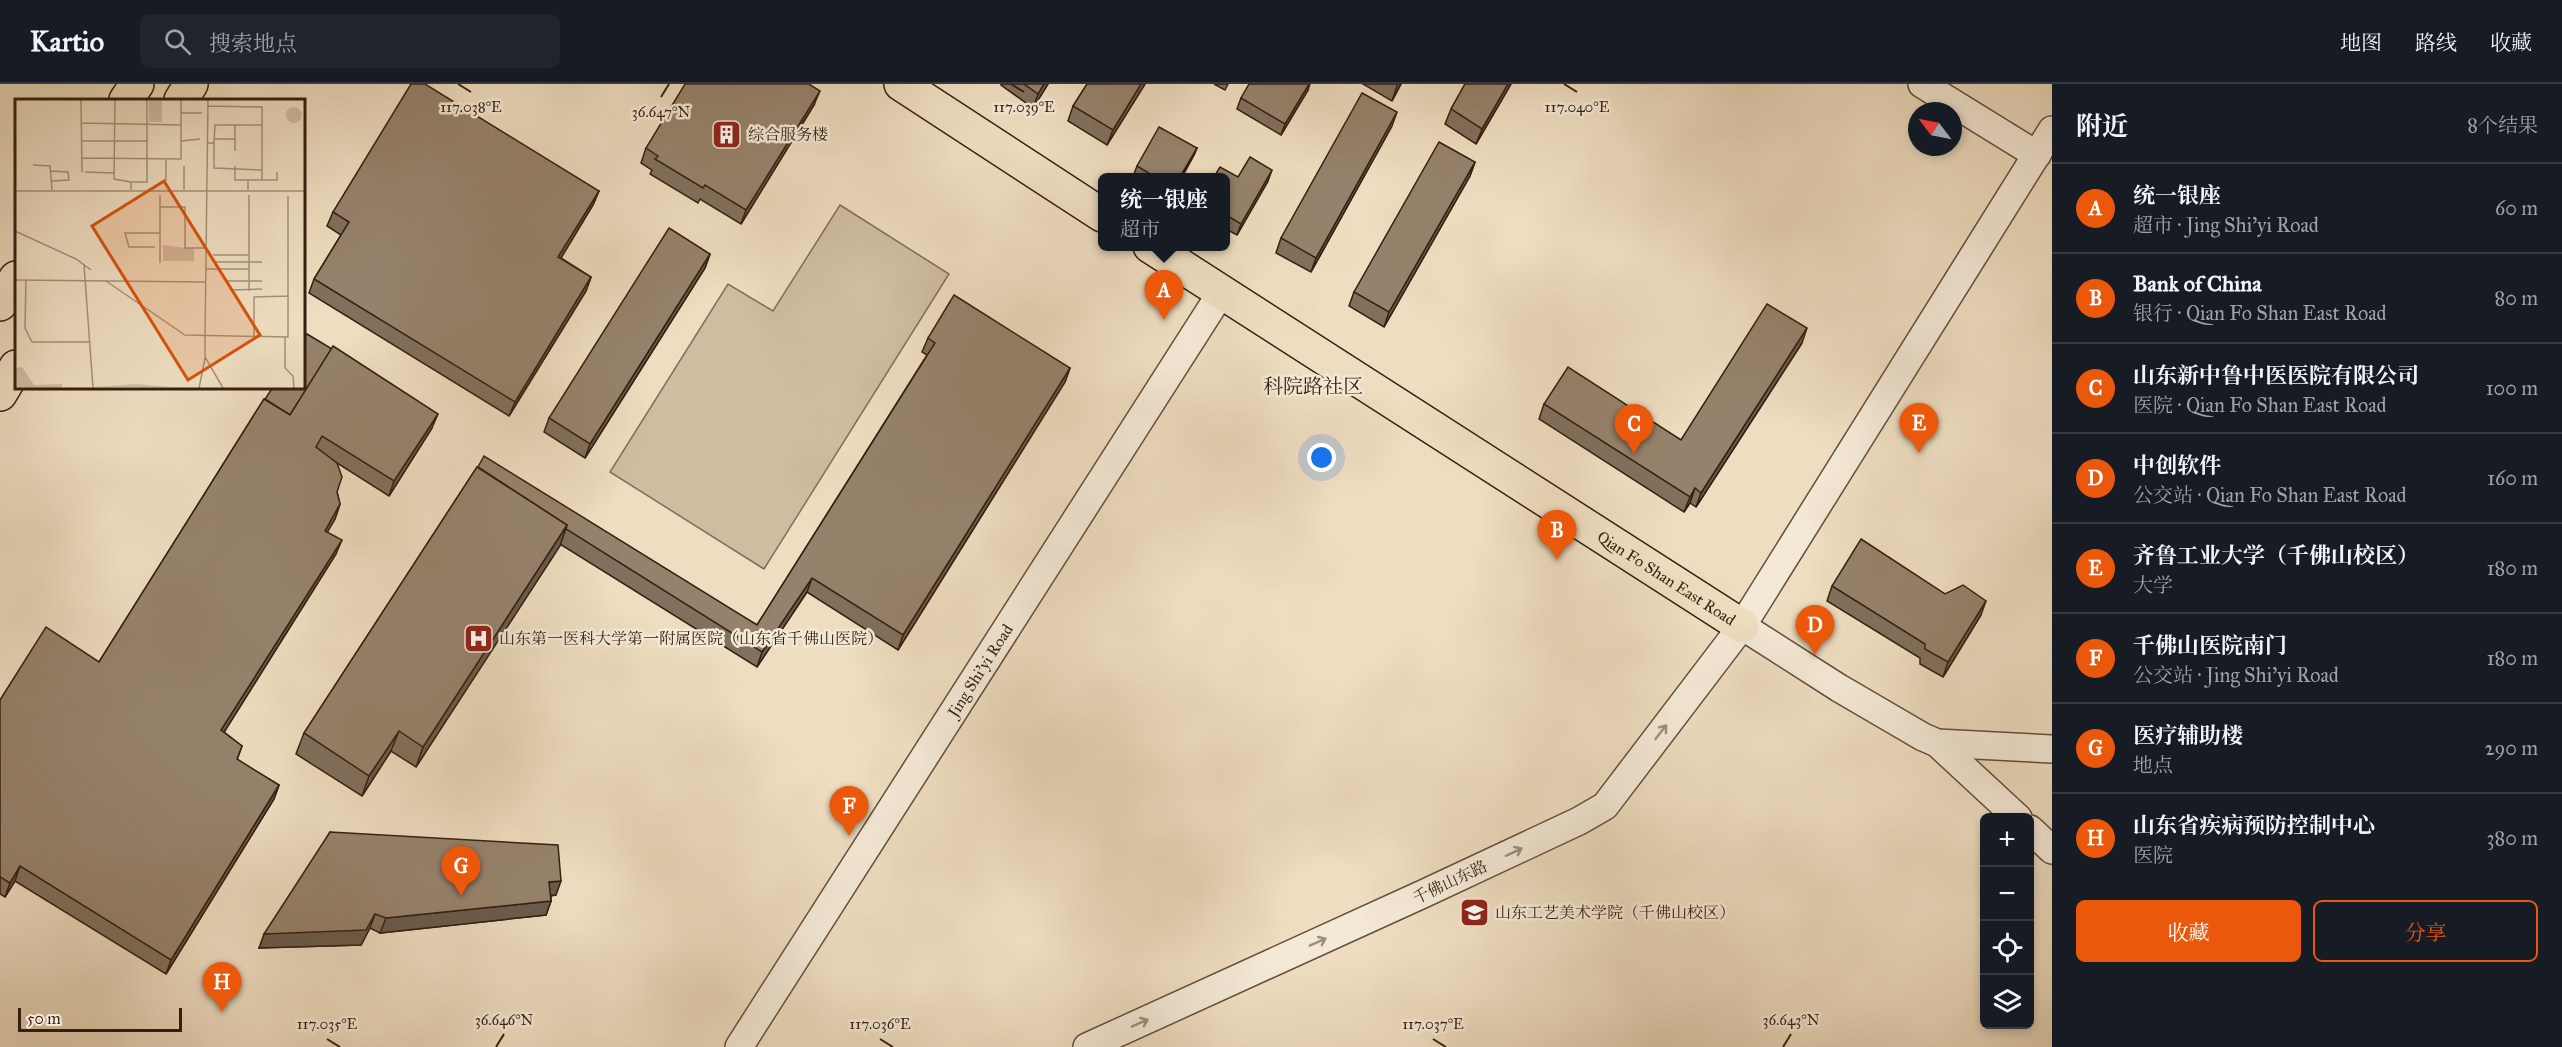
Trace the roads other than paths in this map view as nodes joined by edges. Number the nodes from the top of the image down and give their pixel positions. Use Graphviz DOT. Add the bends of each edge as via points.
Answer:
graph roads {
  1 [pos="137,84"];
  2 [pos="191,84"];
  3 [pos="901,84"];
  4 [pos="1923,84"];
  5 [pos="127,99"];
  6 [pos="182,99"];
  7 [pos="2052,130"];
  8 [pos="2037,155"];
  9 [pos="1098,212"];
  10 [pos="1158,251"];
  11 [pos="15,280"];
  12 [pos="1221,293"];
  13 [pos="0,304"];
  14 [pos="15,369"];
  15 [pos="0,394"];
  16 [pos="1742,626"];
  17 [pos="1937,742"];
  18 [pos="2052,749"];
  19 [pos="2013,813"];
  20 [pos="2034,833"];
  21 [pos="2052,850"];
  22 [pos="739,1047"];
  23 [pos="1087,1047"];
  1 -- 5 [label="main road"];
  2 -- 6 [label="main road"];
  3 -- 9 [label="main road"];
  4 -- 8 [label="street"];
  7 -- 8 [label="street, 千佛山东路"];
  8 -- 16 [label="street, 千佛山东路"];
  10 -- 12 [label="main road, Qian Fo Shan East Road"];
  11 -- 13 [label="main road"];
  12 -- 16 [label="main road, Qian Fo Shan East Road"];
  12 -- 22 [label="street, Jing Shi'yi Road"];
  14 -- 15 [label="main road"];
  16 -- 17 [label="street, Qian Fo Shan East Road" via="1848,694"];
  23 -- 16 [label="street, 千佛山东路, one-way" via="1423,894 1605,806"];
  17 -- 18 [label="street, Qian Fo Shan East Road"];
  17 -- 19 [label="street"];
  20 -- 21 [label="street"];
}
